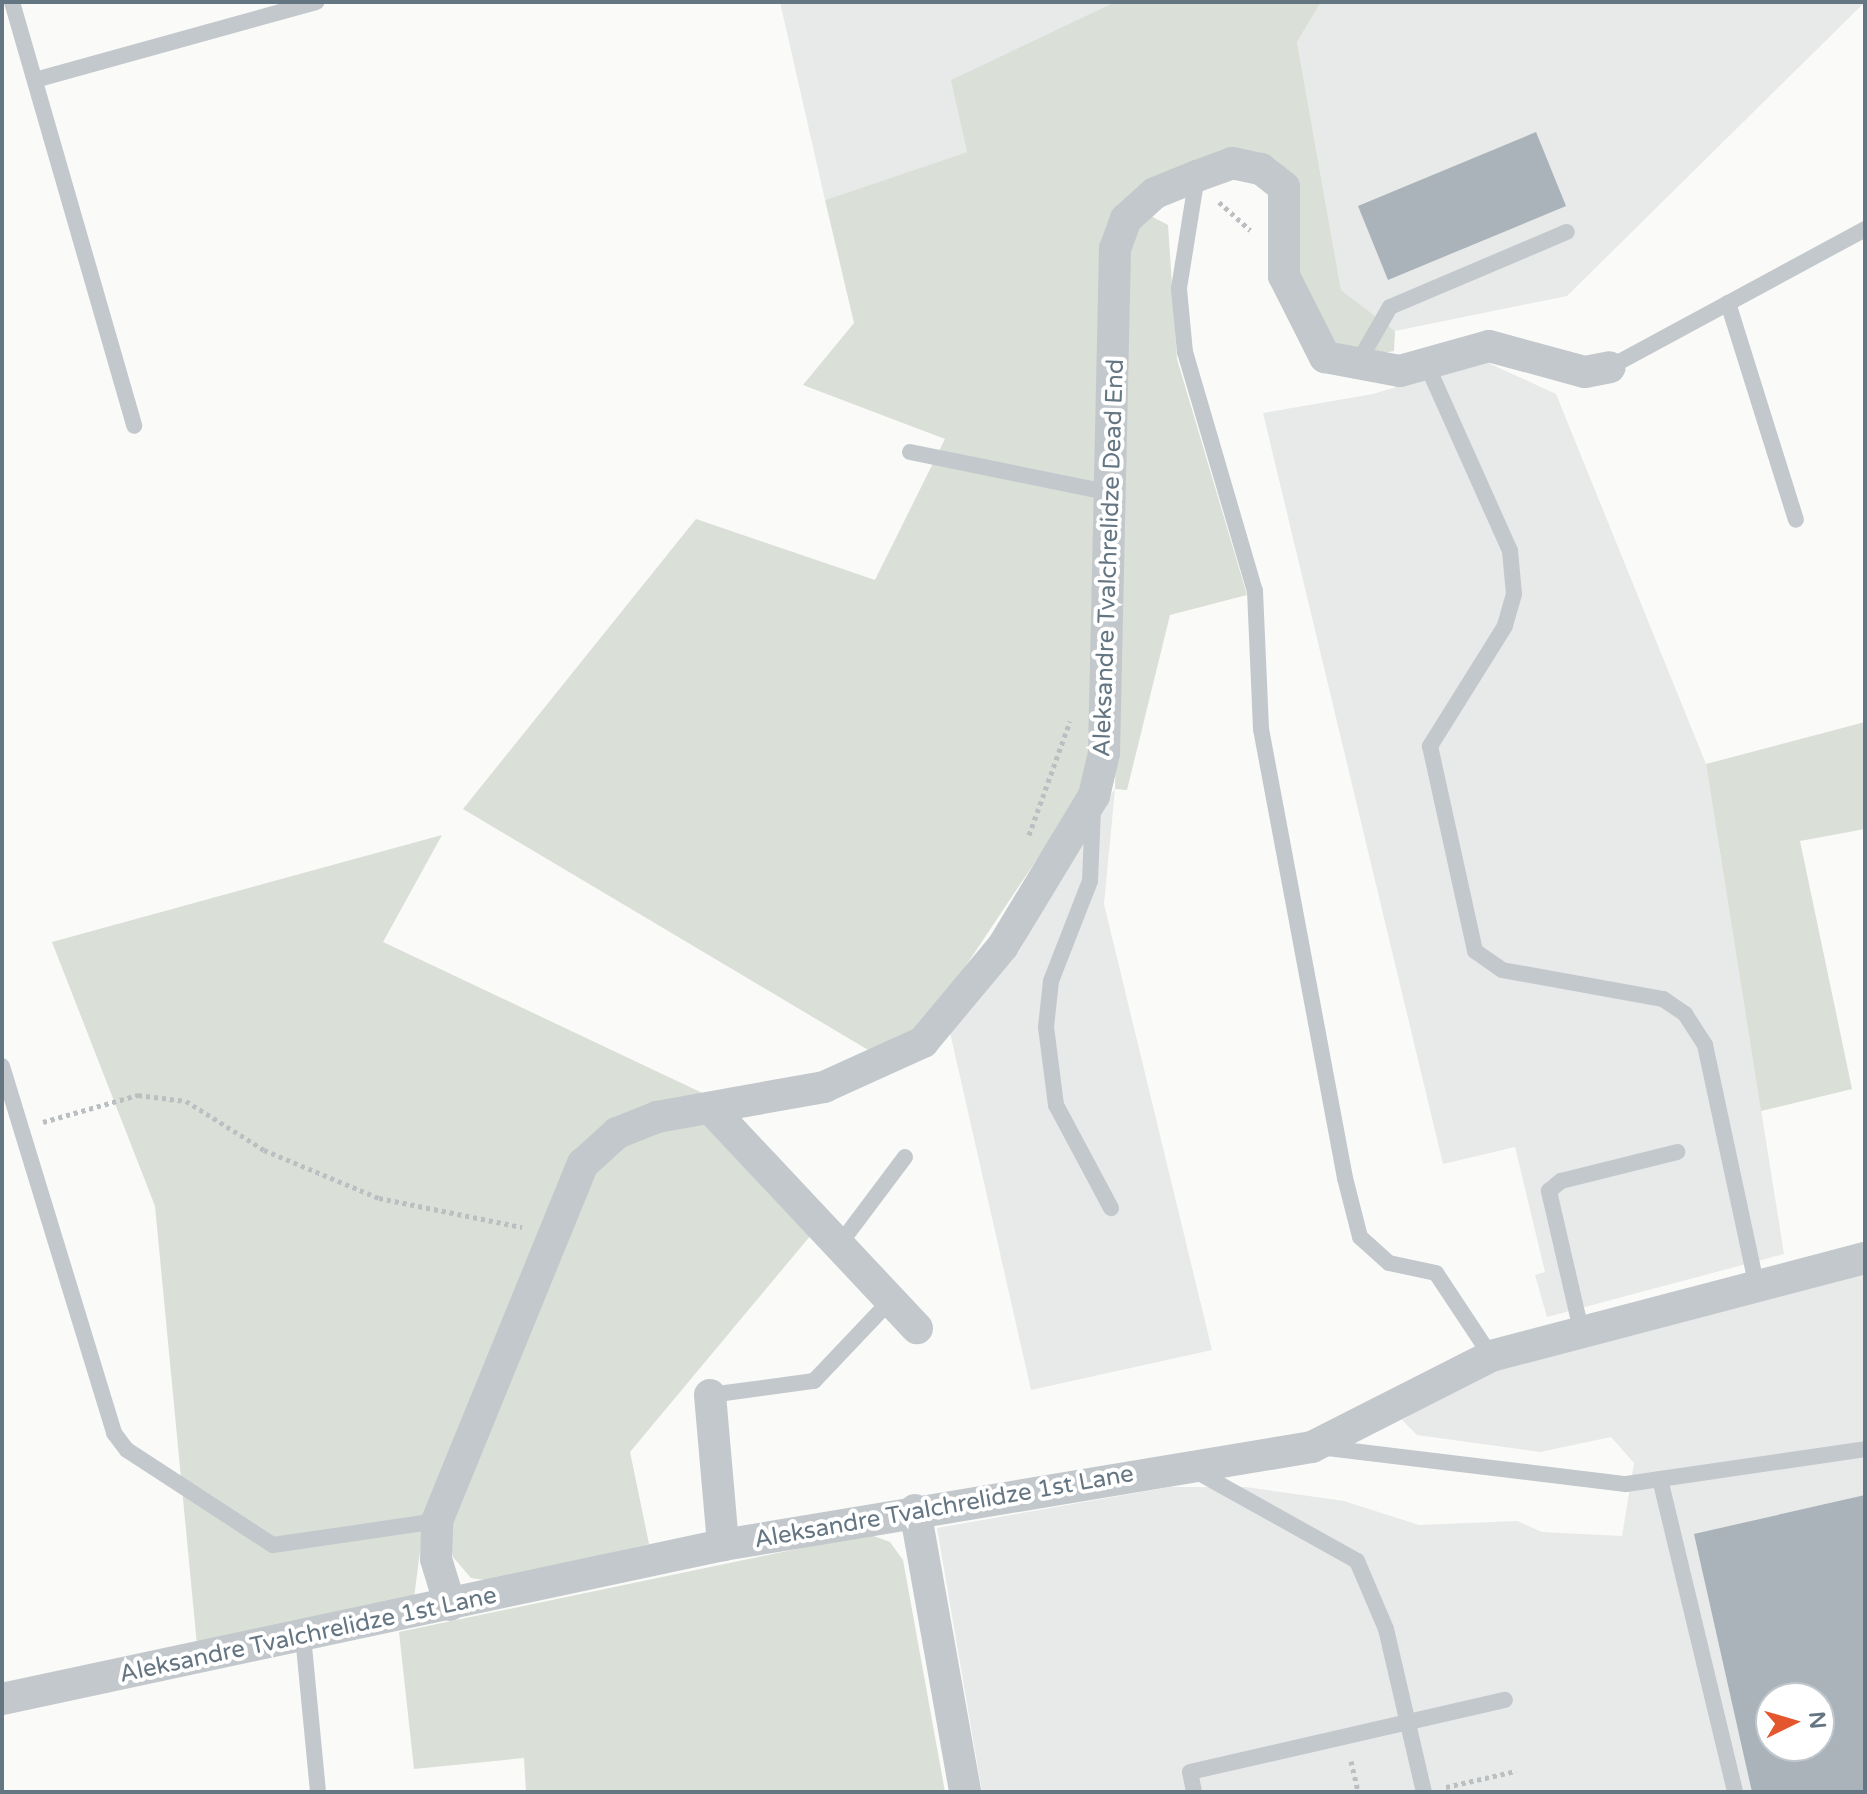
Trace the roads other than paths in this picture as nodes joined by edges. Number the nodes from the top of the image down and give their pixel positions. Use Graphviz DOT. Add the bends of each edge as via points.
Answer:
graph roads {
  1 [pos="12,2"];
  2 [pos="316,2"];
  3 [pos="35,80"];
  4 [pos="1195,182"];
  5 [pos="1865,229"];
  6 [pos="1567,232"];
  7 [pos="1728,303"];
  8 [pos="1426,363"];
  9 [pos="1610,367"];
  10 [pos="1355,368"];
  11 [pos="134,426"];
  12 [pos="910,452"];
  13 [pos="1112,493"];
  14 [pos="1796,520"];
  15 [pos="1094,796"];
  16 [pos="2,1066"];
  17 [pos="713,1111"];
  18 [pos="1677,1152"];
  19 [pos="905,1157"];
  20 [pos="1111,1208"];
  21 [pos="839,1245"];
  22 [pos="1865,1258"];
  23 [pos="1756,1283"];
  24 [pos="891,1300"];
  25 [pos="917,1328"];
  26 [pos="1581,1330"];
  27 [pos="1491,1356"];
  28 [pos="710,1395"];
  29 [pos="1312,1447"];
  30 [pos="1865,1449"];
  31 [pos="1187,1466"];
  32 [pos="1660,1479"];
  33 [pos="915,1510"];
  34 [pos="437,1521"];
  35 [pos="723,1545"];
  36 [pos="450,1605"];
  37 [pos="303,1636"];
  38 [pos="2,1699"];
  39 [pos="1505,1700"];
  40 [pos="1407,1723"];
  41 [pos="1432,1790"];
  42 [pos="318,1792"];
  43 [pos="965,1792"];
  44 [pos="1194,1792"];
  45 [pos="1735,1792"];
  1 -- 3 [label="lane"];
  2 -- 3 [label="lane"];
  3 -- 11 [label="lane"];
  4 -- 10 [label="street, Aleksandre Tvalchrelidze Dead End" via="1232,163 1261,169 1284,187 1284,276 1325,357"];
  4 -- 13 [label="street, Aleksandre Tvalchrelidze Dead End" via="1155,193 1126,219 1115,249"];
  4 -- 27 [label="lane" via="1179,289 1185,352 1255,591 1261,729 1345,1178 1360,1237 1389,1263 1436,1273"];
  5 -- 7 [label="lane"];
  6 -- 10 [label="lane" via="1390,307"];
  7 -- 9 [label="lane"];
  7 -- 14 [label="lane"];
  8 -- 9 [label="street, Aleksandre Tvalchrelidze Dead End" via="1489,346 1585,372"];
  8 -- 10 [label="street, Aleksandre Tvalchrelidze Dead End" via="1400,371"];
  8 -- 23 [label="lane" via="1510,551 1514,594 1505,626 1430,746 1475,951 1502,970 1663,999 1685,1014 1705,1045"];
  12 -- 13 [label="lane"];
  13 -- 15 [label="street, Aleksandre Tvalchrelidze Dead End" via="1104,753"];
  15 -- 17 [label="street, Aleksandre Tvalchrelidze Dead End" via="1003,946 923,1042 857,1076"];
  15 -- 20 [label="lane" via="1090,881 1051,981 1046,1027 1056,1105"];
  16 -- 34 [label="lane" via="114,1433 127,1450 273,1545"];
  17 -- 21 [label="street"];
  17 -- 34 [label="street, Aleksandre Tvalchrelidze Dead End" via="657,1117 617,1133 583,1164"];
  18 -- 26 [label="lane" via="1561,1181 1549,1191"];
  19 -- 21 [label="lane"];
  21 -- 24 [label="street"];
  22 -- 23 [label="street, Aleksandre Tvalchrelidze 1st Lane"];
  23 -- 26 [label="street, Aleksandre Tvalchrelidze 1st Lane"];
  24 -- 25 [label="street"];
  24 -- 28 [label="lane" via="814,1381"];
  26 -- 27 [label="street, Aleksandre Tvalchrelidze 1st Lane"];
  27 -- 29 [label="street, Aleksandre Tvalchrelidze 1st Lane"];
  28 -- 35 [label="street"];
  29 -- 31 [label="street, Aleksandre Tvalchrelidze 1st Lane"];
  29 -- 32 [label="lane" via="1626,1484"];
  30 -- 32 [label="lane"];
  31 -- 33 [label="street, Aleksandre Tvalchrelidze 1st Lane"];
  31 -- 40 [label="lane" via="1357,1561 1386,1629"];
  32 -- 45 [label="lane"];
  33 -- 35 [label="street, Aleksandre Tvalchrelidze 1st Lane"];
  33 -- 43 [label="street"];
  34 -- 36 [label="street, Aleksandre Tvalchrelidze Dead End" via="436,1559"];
  35 -- 36 [label="street, Aleksandre Tvalchrelidze 1st Lane"];
  36 -- 37 [label="street, Aleksandre Tvalchrelidze 1st Lane"];
  37 -- 38 [label="street, Aleksandre Tvalchrelidze 1st Lane"];
  37 -- 42 [label="lane"];
  39 -- 40 [label="lane"];
  40 -- 41 [label="lane"];
  40 -- 44 [label="lane" via="1190,1772"];
}
